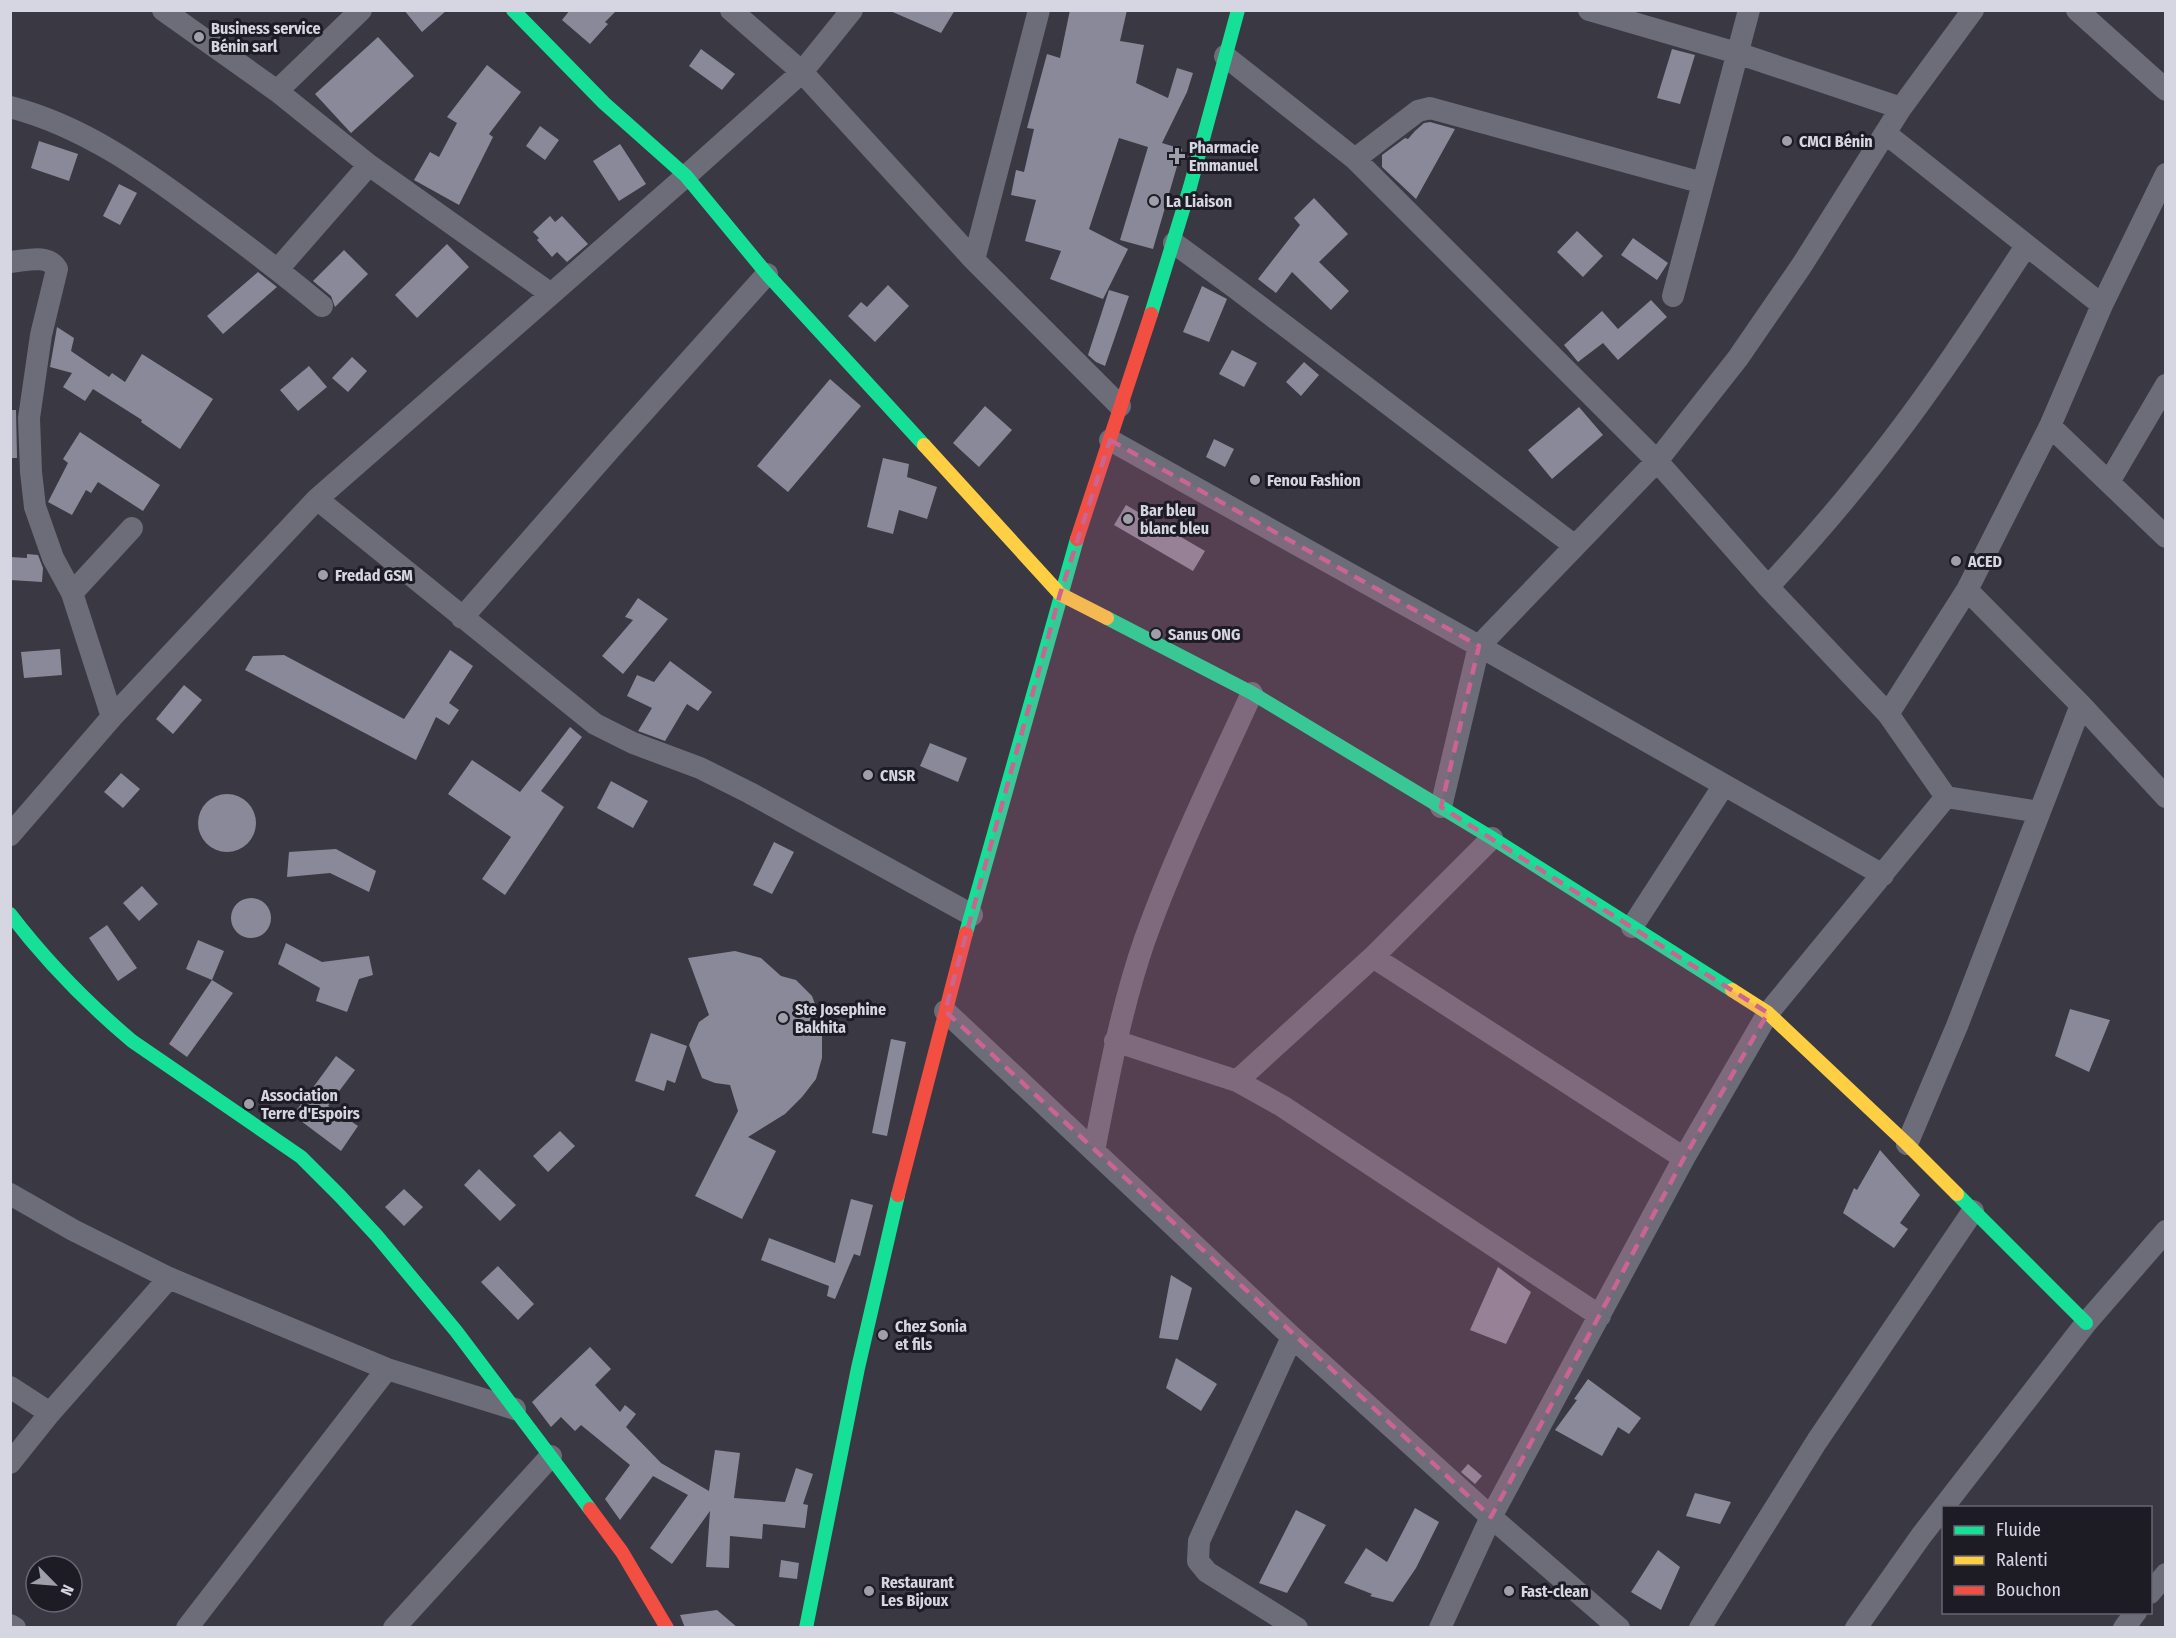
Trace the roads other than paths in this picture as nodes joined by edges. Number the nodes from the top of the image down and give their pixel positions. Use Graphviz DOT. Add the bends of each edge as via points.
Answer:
graph roads {
  1 [pos="162,10"];
  2 [pos="361,10"];
  3 [pos="513,10"];
  4 [pos="731,10"];
  5 [pos="852,10"];
  6 [pos="1039,10"];
  7 [pos="1238,10"];
  8 [pos="1589,10"];
  9 [pos="1749,10"];
  10 [pos="1973,10"];
  11 [pos="2077,10"];
  12 [pos="1737,53"];
  13 [pos="1225,56"];
  14 [pos="802,72"];
  15 [pos="2166,90"];
  16 [pos="277,91"];
  17 [pos="10,106"];
  18 [pos="1901,108"];
  19 [pos="1885,133"];
  20 [pos="1355,159"];
  21 [pos="369,165"];
  22 [pos="2166,174"];
  23 [pos="686,176"];
  24 [pos="1703,183"];
  25 [pos="1174,243"];
  26 [pos="2026,246"];
  27 [pos="974,260"];
  28 [pos="10,262"];
  29 [pos="278,269"];
  30 [pos="767,274"];
  31 [pos="551,294"];
  32 [pos="1673,296"];
  33 [pos="2102,305"];
  34 [pos="322,306"];
  35 [pos="2166,386"];
  36 [pos="1120,406"];
  37 [pos="2050,426"];
  38 [pos="1110,440"];
  39 [pos="1657,461"];
  40 [pos="2109,482"];
  41 [pos="317,499"];
  42 [pos="132,528"];
  43 [pos="2166,537"];
  44 [pos="1575,546"];
  45 [pos="1768,587"];
  46 [pos="1967,590"];
  47 [pos="72,593"];
  48 [pos="1060,594"];
  49 [pos="462,618"];
  50 [pos="1479,646"];
  51 [pos="1252,693"];
  52 [pos="2081,705"];
  53 [pos="1888,714"];
  54 [pos="112,717"];
  55 [pos="1724,785"];
  56 [pos="1946,797"];
  57 [pos="2166,797"];
  58 [pos="1441,807"];
  59 [pos="2039,812"];
  60 [pos="10,835"];
  61 [pos="1492,838"];
  62 [pos="1883,875"];
  63 [pos="10,914"];
  64 [pos="972,915"];
  65 [pos="1632,927"];
  66 [pos="1373,957"];
  67 [pos="945,1011"];
  68 [pos="1768,1013"];
  69 [pos="1115,1041"];
  70 [pos="1237,1081"];
  71 [pos="1906,1144"];
  72 [pos="1094,1151"];
  73 [pos="1684,1158"];
  74 [pos="10,1194"];
  75 [pos="1973,1211"];
  76 [pos="2166,1231"];
  77 [pos="2156,1259"];
  78 [pos="169,1278"];
  79 [pos="1600,1316"];
  80 [pos="2086,1323"];
  81 [pos="1292,1337"];
  82 [pos="387,1369"];
  83 [pos="10,1387"];
  84 [pos="515,1409"];
  85 [pos="50,1413"];
  86 [pos="551,1456"];
  87 [pos="10,1463"];
  88 [pos="1944,1506"];
  89 [pos="1942,1509"];
  90 [pos="1491,1517"];
  91 [pos="2166,1574"];
  92 [pos="2152,1592"];
  93 [pos="2134,1614"];
  94 [pos="10,1625"];
  95 [pos="15,1628"];
  96 [pos="187,1628"];
  97 [pos="394,1628"];
  98 [pos="667,1628"];
  99 [pos="806,1628"];
  100 [pos="1297,1628"];
  101 [pos="1440,1628"];
  102 [pos="1619,1628"];
  103 [pos="1700,1628"];
  104 [pos="1856,1628"];
  105 [pos="2124,1628"];
  1 -- 16 [label="street"];
  2 -- 16 [label="street"];
  3 -- 23 [label="main road" via="604,103"];
  4 -- 14 [label="street"];
  5 -- 14 [label="street"];
  6 -- 27 [label="street"];
  7 -- 13 [label="main road"];
  8 -- 12 [label="street"];
  9 -- 12 [label="street"];
  10 -- 18 [label="street"];
  11 -- 15 [label="street"];
  12 -- 18 [label="street"];
  12 -- 24 [label="street"];
  13 -- 20 [label="street"];
  13 -- 25 [label="main road"];
  14 -- 23 [label="street"];
  14 -- 27 [label="street"];
  16 -- 21 [label="street"];
  17 -- 29 [label="street" via="54,120 109,147"];
  18 -- 19 [label="street"];
  19 -- 26 [label="street"];
  19 -- 39 [label="street" via="1778,302"];
  20 -- 24 [label="street" via="1418,111 1430,108"];
  20 -- 39 [label="street"];
  21 -- 29 [label="street"];
  21 -- 31 [label="street"];
  22 -- 33 [label="street"];
  23 -- 30 [label="main road"];
  23 -- 31 [label="street"];
  24 -- 32 [label="street"];
  25 -- 36 [label="main road"];
  25 -- 44 [label="street"];
  26 -- 33 [label="street"];
  26 -- 45 [label="street" via="1907,421"];
  27 -- 36 [label="street"];
  28 -- 47 [label="street" via="44,259 57,269 41,335 29,418 31,472 35,507 53,558"];
  29 -- 34 [label="street"];
  30 -- 48 [label="main road"];
  30 -- 49 [label="street"];
  31 -- 41 [label="street"];
  33 -- 37 [label="street"];
  35 -- 40 [label="street"];
  36 -- 38 [label="main road"];
  37 -- 40 [label="street"];
  37 -- 46 [label="street"];
  38 -- 48 [label="main road"];
  38 -- 50 [label="street"];
  39 -- 44 [label="street"];
  39 -- 45 [label="street"];
  40 -- 43 [label="street"];
  41 -- 49 [label="street"];
  41 -- 54 [label="street"];
  42 -- 47 [label="street"];
  44 -- 50 [label="street"];
  45 -- 53 [label="street"];
  46 -- 52 [label="street"];
  46 -- 53 [label="street"];
  47 -- 54 [label="street"];
  48 -- 51 [label="main road"];
  48 -- 64 [label="main road"];
  49 -- 64 [label="street" via="595,724 740,788"];
  50 -- 55 [label="street"];
  50 -- 58 [label="street"];
  51 -- 58 [label="main road"];
  51 -- 69 [label="street" via="1162,894"];
  52 -- 57 [label="street"];
  52 -- 59 [label="street"];
  53 -- 56 [label="street"];
  54 -- 60 [label="street"];
  55 -- 62 [label="street"];
  55 -- 65 [label="street"];
  56 -- 59 [label="street"];
  56 -- 62 [label="street"];
  58 -- 61 [label="main road"];
  59 -- 71 [label="street" via="1957,1026"];
  61 -- 65 [label="main road"];
  61 -- 66 [label="street"];
  62 -- 68 [label="street"];
  63 -- 84 [label="main road" via="111,1024 301,1157 418,1284"];
  64 -- 67 [label="main road"];
  65 -- 68 [label="main road"];
  66 -- 70 [label="street"];
  66 -- 73 [label="street"];
  67 -- 72 [label="street"];
  67 -- 99 [label="main road" via="850,1403"];
  68 -- 71 [label="main road"];
  68 -- 73 [label="street"];
  69 -- 70 [label="street"];
  69 -- 72 [label="street"];
  70 -- 79 [label="street" via="1282,1106"];
  71 -- 75 [label="main road"];
  72 -- 81 [label="street"];
  73 -- 79 [label="street"];
  74 -- 78 [label="street"];
  75 -- 80 [label="main road"];
  75 -- 103 [label="street" via="1817,1441"];
  76 -- 77 [label="street"];
  77 -- 80 [label="street"];
  78 -- 82 [label="street"];
  78 -- 85 [label="street"];
  79 -- 90 [label="street"];
  80 -- 88 [label="street"];
  81 -- 90 [label="street"];
  81 -- 100 [label="street" via="1198,1541 1198,1561 1207,1572"];
  82 -- 84 [label="street"];
  82 -- 96 [label="street"];
  83 -- 85 [label="street"];
  84 -- 86 [label="main road"];
  85 -- 87 [label="street"];
  86 -- 97 [label="street"];
  86 -- 98 [label="main road" via="622,1552"];
  89 -- 104 [label="street"];
  90 -- 101 [label="street"];
  90 -- 102 [label="street"];
  91 -- 92 [label="street"];
  93 -- 105 [label="street"];
  94 -- 95 [label="street"];
}
